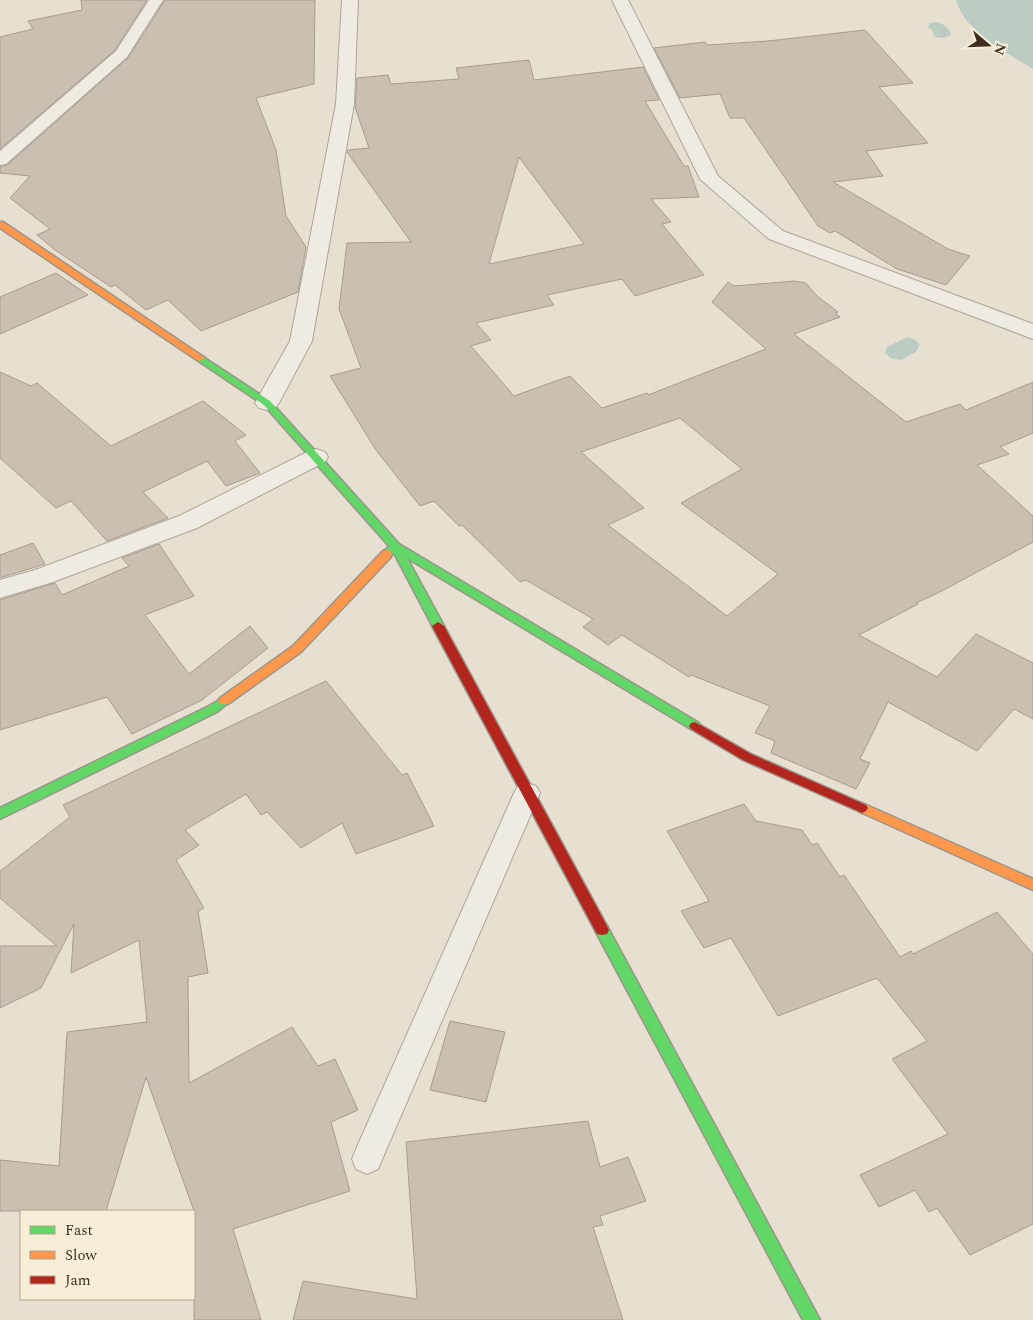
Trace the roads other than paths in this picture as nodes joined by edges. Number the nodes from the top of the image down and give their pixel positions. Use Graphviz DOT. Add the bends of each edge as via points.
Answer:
graph roads {
  1 [pos="156,0"];
  2 [pos="350,0"];
  3 [pos="620,0"];
  4 [pos="0,160"];
  5 [pos="0,224"];
  6 [pos="1033,332"];
  7 [pos="268,403"];
  8 [pos="316,457"];
  9 [pos="395,546"];
  10 [pos="0,589"];
  11 [pos="527,793"];
  12 [pos="0,814"];
  13 [pos="1033,885"];
  14 [pos="367,1159"];
  15 [pos="812,1320"];
  1 -- 4 [label="lane" via="122,54"];
  2 -- 7 [label="street" via="345,104 301,341"];
  3 -- 6 [label="street" via="710,179 776,235"];
  5 -- 7 [label="main road"];
  7 -- 8 [label="main road"];
  8 -- 9 [label="main road"];
  8 -- 10 [label="street" via="188,522 44,576"];
  9 -- 11 [label="main road"];
  9 -- 12 [label="main road" via="297,649 213,709"];
  9 -- 13 [label="main road" via="747,757"];
  11 -- 14 [label="lane"];
  11 -- 15 [label="main road"];
}
